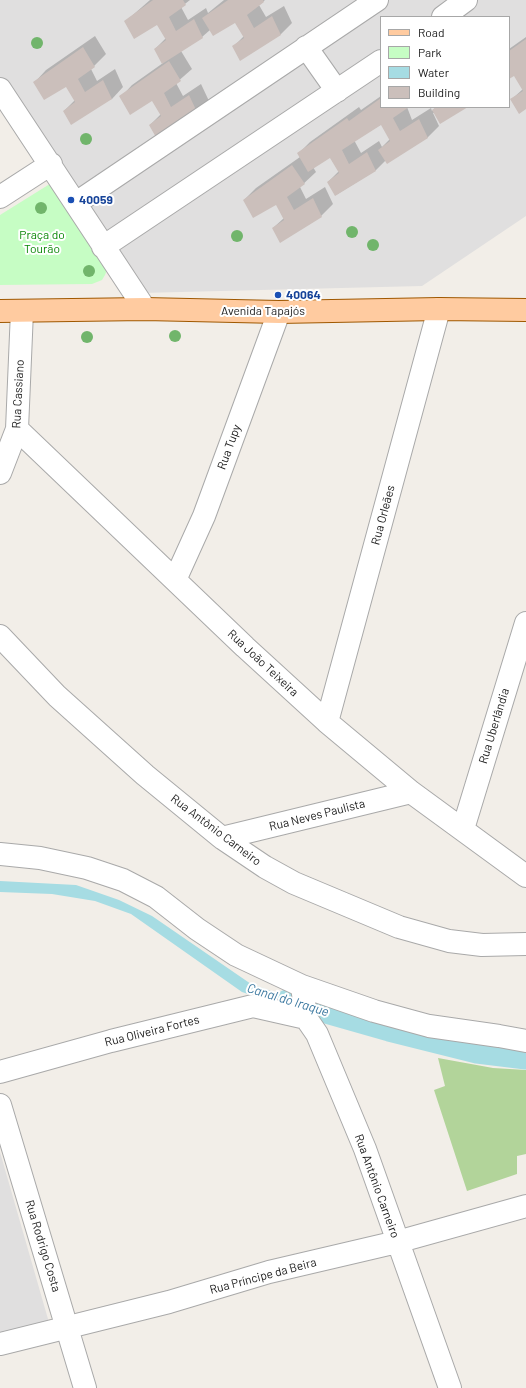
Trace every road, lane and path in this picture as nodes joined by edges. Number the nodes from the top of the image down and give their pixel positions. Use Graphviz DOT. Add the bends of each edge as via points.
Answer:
graph roads {
  1 [pos="377,0"];
  2 [pos="466,0"];
  3 [pos="444,16"];
  4 [pos="306,47"];
  5 [pos="380,62"];
  6 [pos="0,89"];
  7 [pos="337,91"];
  8 [pos="51,164"];
  9 [pos="0,197"];
  10 [pos="76,203"];
  11 [pos="103,246"];
  12 [pos="145,309"];
  13 [pos="439,309"];
  14 [pos="526,310"];
  15 [pos="0,311"];
  16 [pos="22,311"];
  17 [pos="279,312"];
  18 [pos="17,429"];
  19 [pos="0,473"];
  20 [pos="175,580"];
  21 [pos="526,623"];
  22 [pos="0,636"];
  23 [pos="327,722"];
  24 [pos="411,792"];
  25 [pos="463,829"];
  26 [pos="222,838"];
  27 [pos="0,854"];
  28 [pos="526,876"];
  29 [pos="526,944"];
  30 [pos="302,986"];
  31 [pos="311,1026"];
  32 [pos="526,1041"];
  33 [pos="0,1072"];
  34 [pos="0,1105"];
  35 [pos="526,1206"];
  36 [pos="397,1242"];
  37 [pos="67,1327"];
  38 [pos="0,1344"];
  39 [pos="85,1388"];
  40 [pos="450,1388"];
  1 -- 4 [label="street"];
  2 -- 3 [label="street"];
  4 -- 7 [label="street"];
  4 -- 10 [label="street"];
  5 -- 7 [label="street"];
  6 -- 8 [label="street"];
  7 -- 11 [label="street"];
  8 -- 9 [label="street"];
  8 -- 10 [label="street"];
  10 -- 11 [label="street"];
  11 -- 12 [label="street"];
  12 -- 16 [label="main road, Avenida Tapajós"];
  12 -- 17 [label="main road, Avenida Tapajós"];
  13 -- 14 [label="main road, Avenida Tapajós"];
  13 -- 17 [label="main road, Avenida Tapajós"];
  13 -- 23 [label="street, Rua Orleães"];
  15 -- 16 [label="main road, Avenida Tapajós"];
  16 -- 18 [label="street, Rua Cassiano"];
  17 -- 20 [label="street, Rua Tupy" via="204,516"];
  18 -- 19 [label="street, Rua Cassiano"];
  18 -- 20 [label="street, Rua João Teixeira"];
  20 -- 23 [label="street, Rua João Teixeira"];
  21 -- 25 [label="street, Rua Uberlândia"];
  22 -- 26 [label="street, Rua Antônio Carneiro" via="57,696 145,775"];
  23 -- 24 [label="street, Rua João Teixeira"];
  24 -- 25 [label="street, Rua João Teixeira"];
  24 -- 26 [label="street, Rua Neves Paulista"];
  25 -- 28 [label="street, Rua João Teixeira"];
  26 -- 29 [label="street, Rua Antônio Carneiro" via="294,883 399,927 449,942 482,946"];
  27 -- 30 [label="street" via="40,858 87,868 123,880 156,898 236,955"];
  30 -- 31 [label="street, Rua Antônio Carneiro"];
  30 -- 32 [label="street" via="374,1011 429,1026"];
  31 -- 33 [label="street, Rua Oliveira Fortes" via="254,1006"];
  31 -- 36 [label="street, Rua Antônio Carneiro" via="364,1149"];
  34 -- 37 [label="street, Rua Rodrigo Costa"];
  35 -- 36 [label="street, Rua Príncipe da Beira"];
  36 -- 37 [label="street, Rua Príncipe da Beira" via="269,1272 168,1302"];
  36 -- 40 [label="street, Rua Antônio Carneiro"];
  37 -- 38 [label="street, Rua Príncipe da Beira"];
  37 -- 39 [label="street, Rua Rodrigo Costa"];
}
